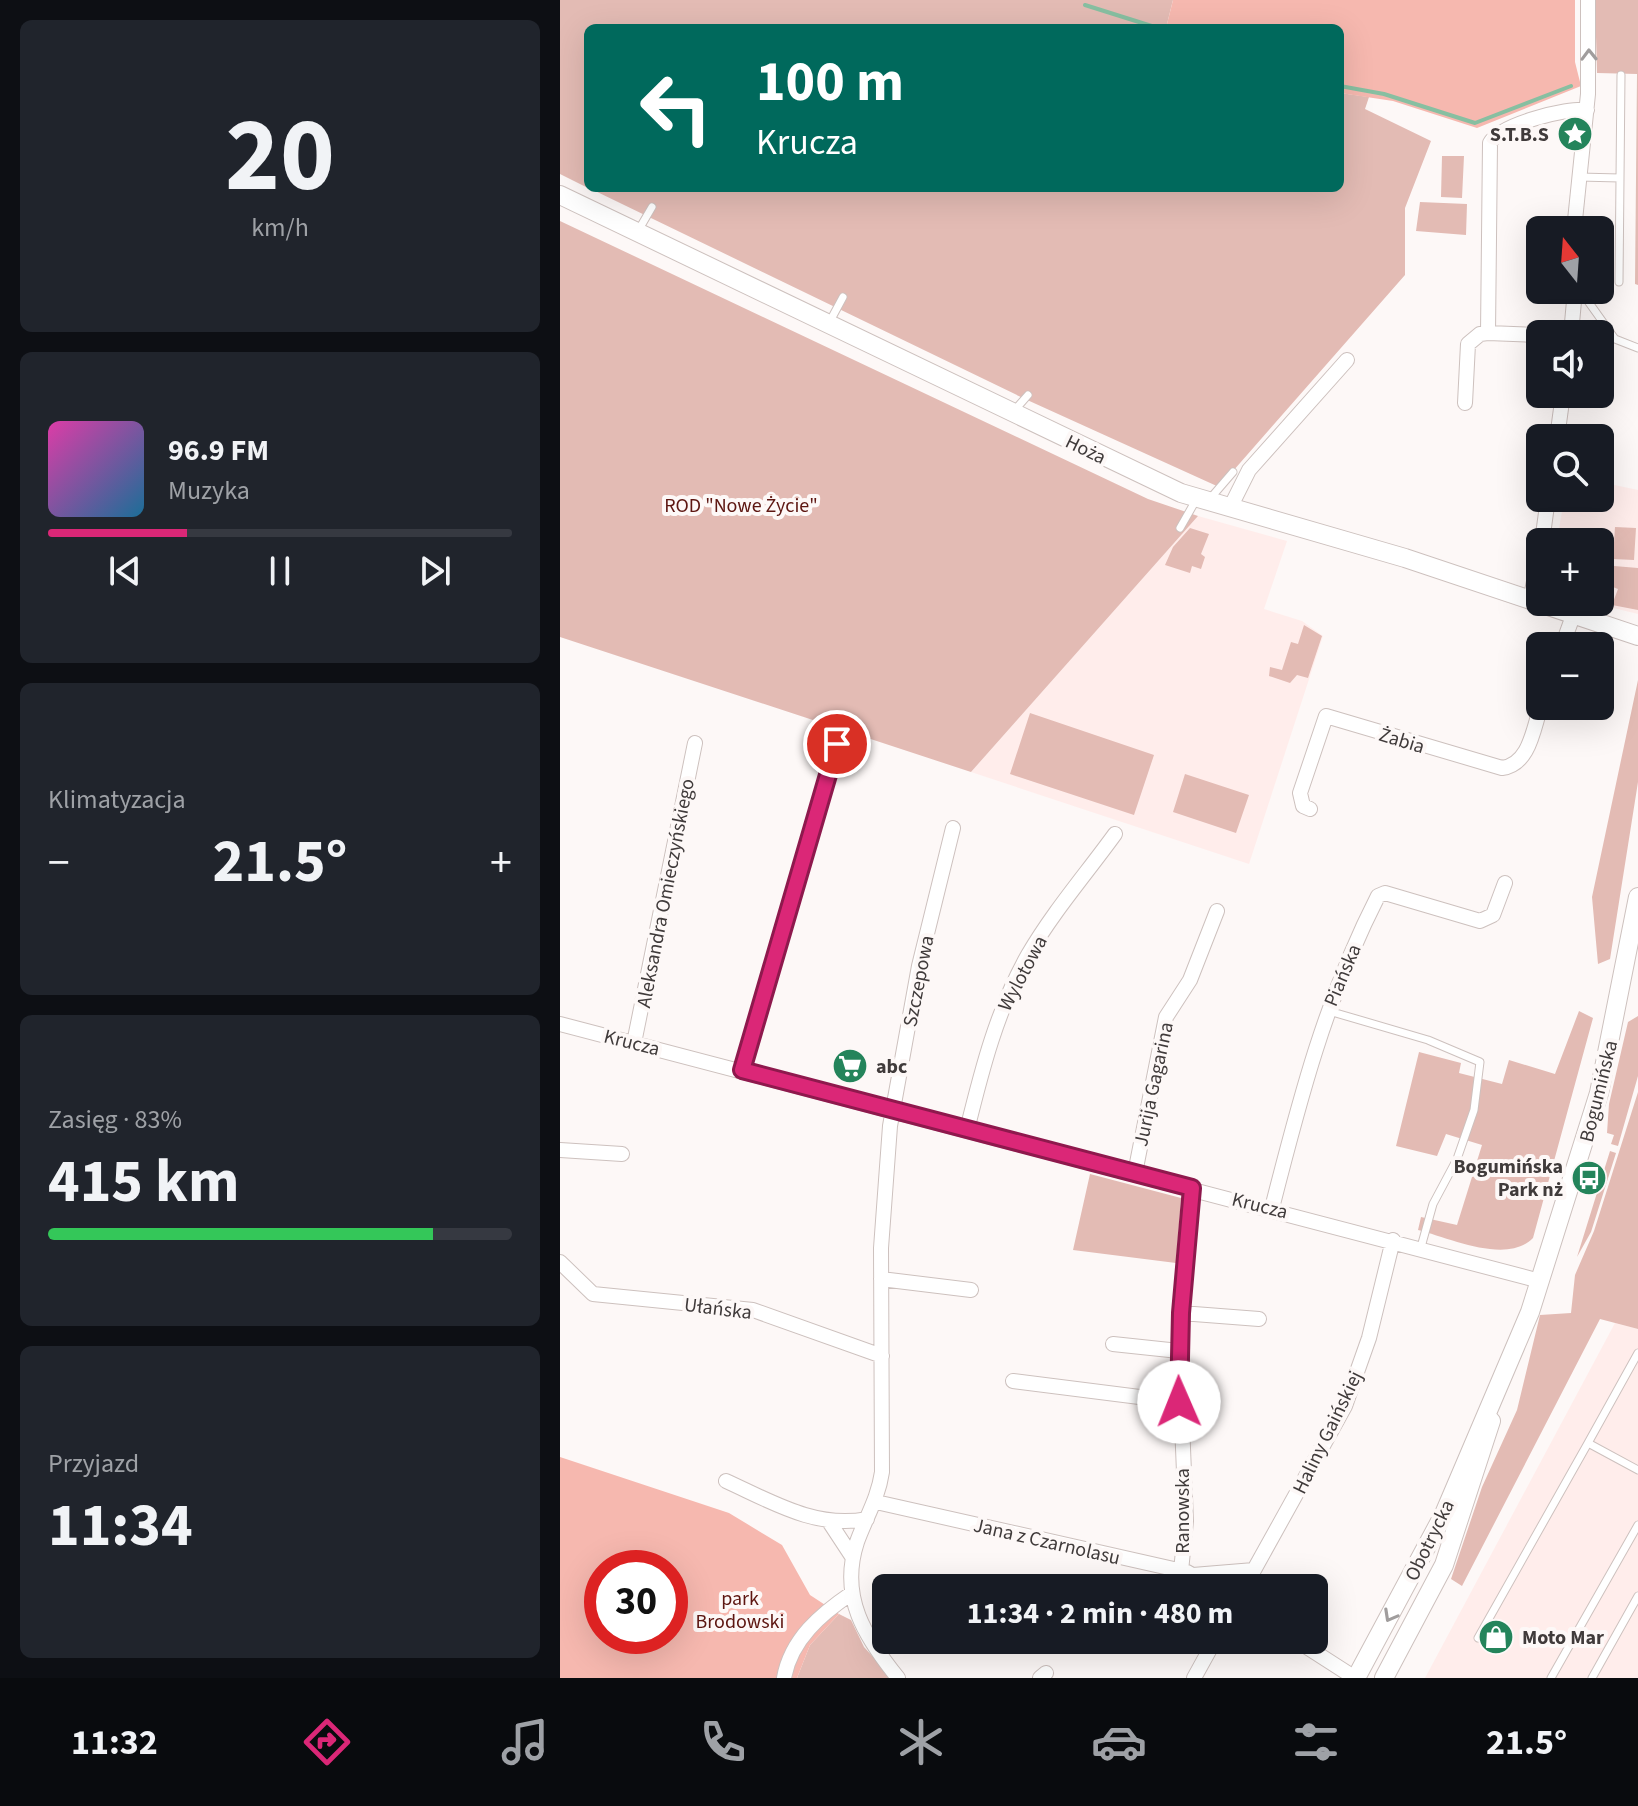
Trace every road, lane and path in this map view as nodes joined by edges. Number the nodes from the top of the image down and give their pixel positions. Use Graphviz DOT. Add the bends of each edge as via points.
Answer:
graph roads {
  1 [pos="1588,0"];
  2 [pos="1621,75"];
  3 [pos="1587,110"];
  4 [pos="1578,177"];
  5 [pos="1620,178"];
  6 [pos="560,195"];
  7 [pos="652,207"];
  8 [pos="1575,216"];
  9 [pos="637,233"];
  10 [pos="1619,282"];
  11 [pos="843,297"];
  12 [pos="1589,304"];
  13 [pos="828,325"];
  14 [pos="1488,333"];
  15 [pos="1526,334"];
  16 [pos="1638,348"];
  17 [pos="1347,360"];
  18 [pos="1028,395"];
  19 [pos="1465,403"];
  20 [pos="1012,413"];
  21 [pos="1233,472"];
  22 [pos="1202,500"];
  23 [pos="1230,508"];
  24 [pos="1180,528"];
  25 [pos="1526,600"];
  26 [pos="1573,616"];
  27 [pos="1567,632"];
  28 [pos="1638,636"];
  29 [pos="1536,720"];
  30 [pos="695,743"];
  31 [pos="837,744"];
  32 [pos="1310,809"];
  33 [pos="953,828"];
  34 [pos="1115,834"];
  35 [pos="1505,883"];
  36 [pos="1638,897"];
  37 [pos="1217,911"];
  38 [pos="1327,1011"];
  39 [pos="560,1024"];
  40 [pos="634,1043"];
  41 [pos="742,1070"];
  42 [pos="894,1110"];
  43 [pos="967,1130"];
  44 [pos="560,1150"];
  45 [pos="622,1154"];
  46 [pos="1135,1173"];
  47 [pos="1192,1188"];
  48 [pos="1272,1208"];
  49 [pos="1393,1240"];
  50 [pos="1421,1247"];
  51 [pos="560,1262"];
  52 [pos="881,1279"];
  53 [pos="1540,1281"];
  54 [pos="971,1290"];
  55 [pos="1181,1313"];
  56 [pos="1259,1319"];
  57 [pos="1113,1344"];
  58 [pos="1179,1351"];
  59 [pos="1638,1353"];
  60 [pos="882,1356"];
  61 [pos="1013,1381"];
  62 [pos="1496,1399"];
  63 [pos="1179,1402"];
  64 [pos="1588,1443"];
  65 [pos="1638,1470"];
  66 [pos="726,1481"];
  67 [pos="876,1502"];
  68 [pos="867,1519"];
  69 [pos="830,1523"];
  70 [pos="1638,1525"];
  71 [pos="853,1558"];
  72 [pos="1254,1570"];
  73 [pos="1187,1573"];
  74 [pos="1252,1574"];
  75 [pos="852,1593"];
  76 [pos="1638,1596"];
  77 [pos="1478,1638"];
  78 [pos="1207,1654"];
  79 [pos="1318,1654"];
  80 [pos="784,1678"];
  81 [pos="898,1678"];
  82 [pos="1194,1678"];
  83 [pos="1355,1678"];
  84 [pos="1384,1678"];
  85 [pos="1551,1678"];
  86 [pos="1592,1678"];
  3 -- 1 [label="street, one-way"];
  2 -- 5 [label="lane"];
  3 -- 4 [label="street"];
  3 -- 14 [label="street" via="1560,111 1500,132 1490,143"];
  4 -- 5 [label="lane"];
  4 -- 8 [label="street"];
  5 -- 10 [label="lane"];
  6 -- 9 [label="street, Hoża"];
  7 -- 9 [label="lane"];
  9 -- 13 [label="street, Hoża"];
  11 -- 13 [label="lane"];
  12 -- 16 [label="lane" via="1615,339"];
  13 -- 20 [label="street, Hoża"];
  14 -- 15 [label="street"];
  14 -- 19 [label="street" via="1468,344"];
  17 -- 23 [label="street" via="1249,470"];
  18 -- 20 [label="lane"];
  20 -- 22 [label="street, Hoża"];
  21 -- 22 [label="lane"];
  22 -- 23 [label="street, Hoża"];
  22 -- 24 [label="lane"];
  23 -- 25 [label="street, Hoża" via="1401,556"];
  26 -- 27 [label="street"];
  26 -- 28 [label="street, Hoża"];
  29 -- 32 [label="street, Żabia" via="1524,755 1502,768 1326,716 1300,793 1303,806"];
  30 -- 40 [label="street, Aleksandra Omieczyńskiego"];
  31 -- 41 [label="street"];
  33 -- 42 [label="street, Szczepowa" via="919,966"];
  34 -- 43 [label="street, Wylotowa" via="1017,975 990,1041"];
  35 -- 38 [label="street, Piańska" via="1493,915 1480,921 1392,895 1378,896"];
  36 -- 53 [label="street, Bogumińska" via="1599,1093"];
  37 -- 46 [label="street, Jurija Gagarina" via="1190,980 1166,1017"];
  38 -- 48 [label="street, Piańska"];
  38 -- 50 [label="lane" via="1428,1040 1480,1062 1474,1110 1457,1159 1433,1204"];
  39 -- 40 [label="street, Krucza"];
  40 -- 41 [label="street, Krucza"];
  41 -- 42 [label="street, Krucza"];
  42 -- 43 [label="street, Krucza"];
  42 -- 52 [label="street, Szczepowa"];
  43 -- 46 [label="street, Krucza"];
  44 -- 45 [label="street"];
  46 -- 47 [label="street, Krucza"];
  47 -- 48 [label="street, Krucza"];
  47 -- 55 [label="street, Ranowska"];
  48 -- 49 [label="street, Krucza"];
  49 -- 50 [label="street, Krucza"];
  49 -- 72 [label="street, Haliny Gaińskiej" via="1351,1391"];
  50 -- 53 [label="street, Krucza"];
  51 -- 60 [label="street, Ułańska" via="593,1294 753,1310"];
  52 -- 54 [label="street"];
  52 -- 60 [label="street, Szczepowa"];
  53 -- 62 [label="street, Obotrycka"];
  55 -- 56 [label="street"];
  55 -- 58 [label="street, Ranowska"];
  57 -- 58 [label="street"];
  58 -- 63 [label="street, Ranowska"];
  59 -- 64 [label="lane"];
  60 -- 67 [label="street, Szczepowa" via="882,1472"];
  61 -- 63 [label="street"];
  62 -- 83 [label="street, Obotrycka, one-way" via="1444,1514"];
  62 -- 84 [label="street, Obotrycka" via="1489,1436 1444,1565"];
  63 -- 73 [label="street, Ranowska"];
  64 -- 65 [label="lane"];
  64 -- 77 [label="lane"];
  66 -- 69 [label="street"];
  67 -- 68 [label="street, Szczepowa"];
  67 -- 73 [label="street, Jana z Czarnolasu"];
  68 -- 69 [label="street"];
  68 -- 71 [label="street, Szczepowa"];
  69 -- 71 [label="street"];
  70 -- 85 [label="lane"];
  71 -- 75 [label="street, Szczepowa"];
  72 -- 73 [label="street"];
  72 -- 74 [label="street, Haliny Gaińskiej"];
  75 -- 80 [label="street" via="805,1632"];
  75 -- 81 [label="street, Szczepowa" via="861,1629"];
  76 -- 86 [label="lane"];
  78 -- 82 [label="street"];
  79 -- 83 [label="street"];
}
